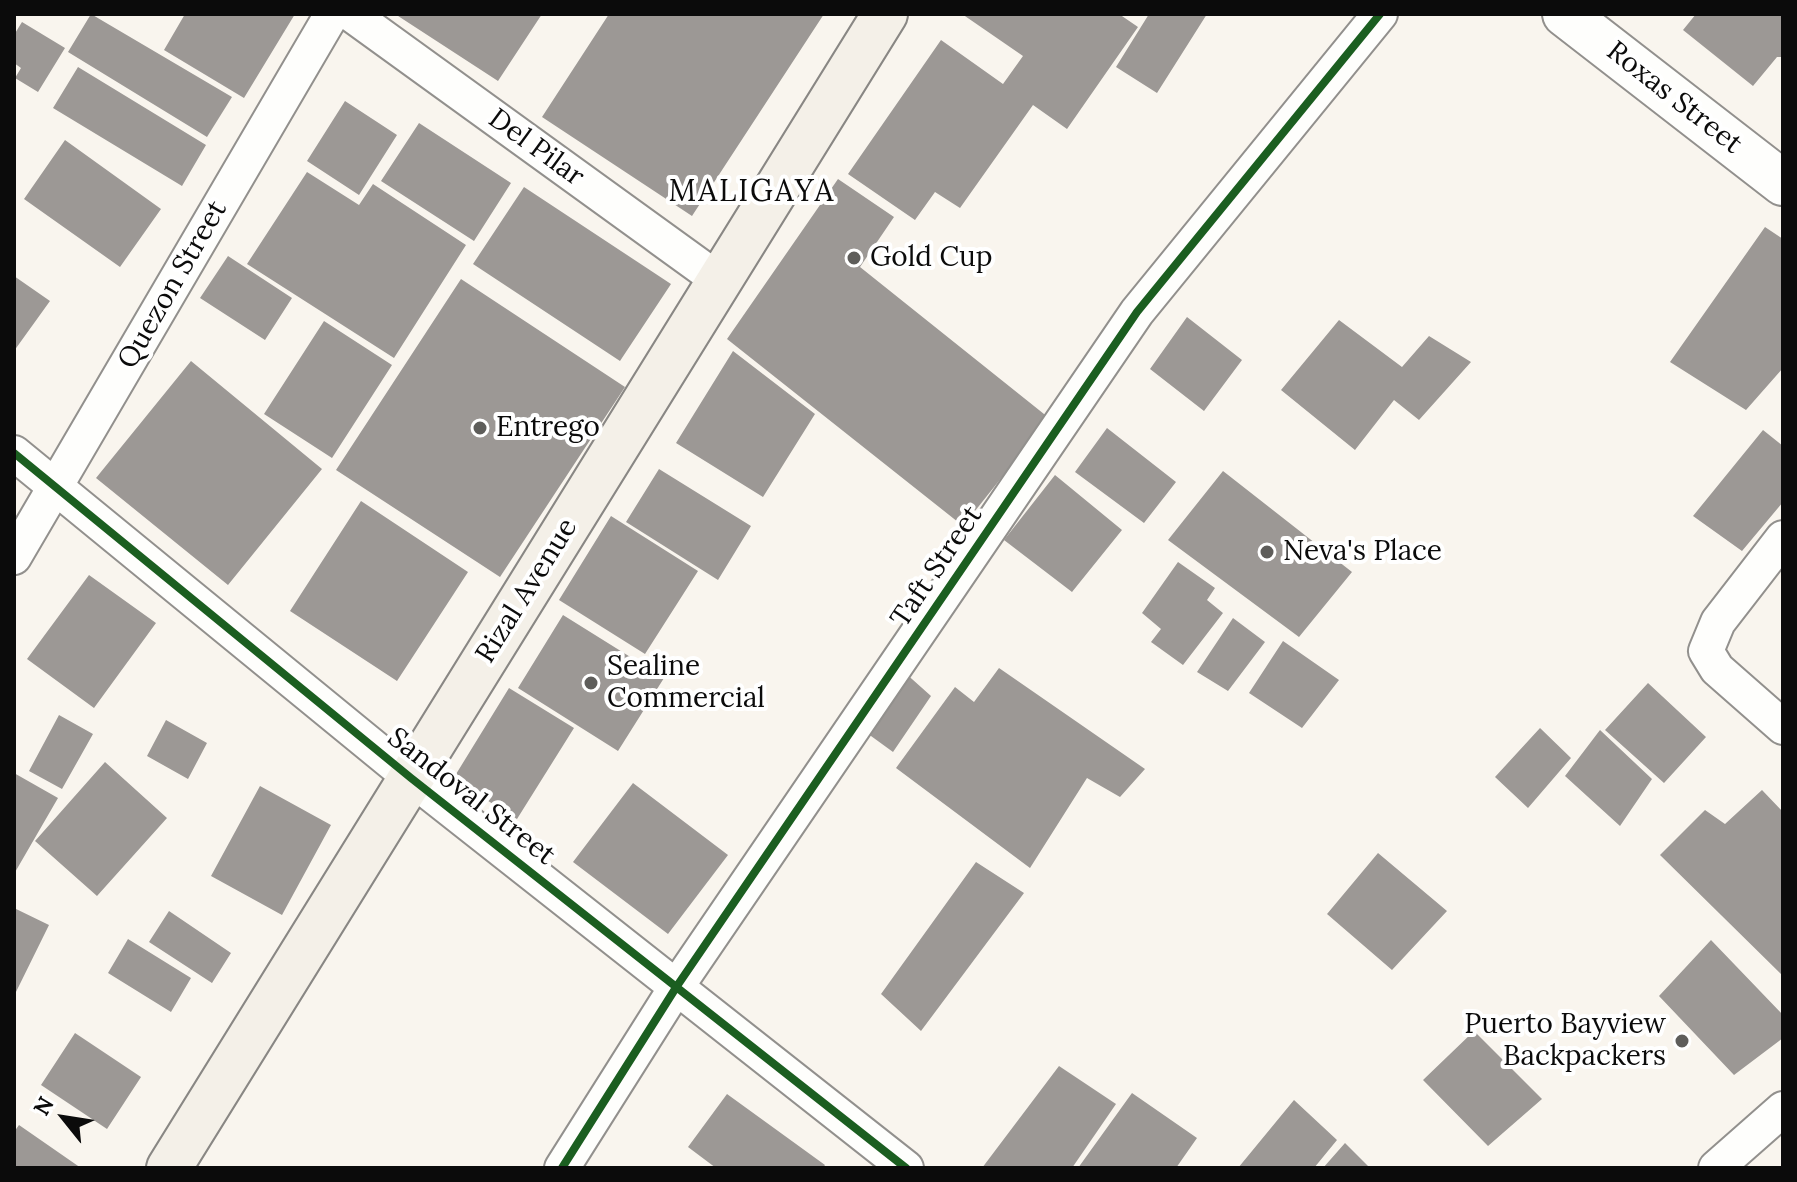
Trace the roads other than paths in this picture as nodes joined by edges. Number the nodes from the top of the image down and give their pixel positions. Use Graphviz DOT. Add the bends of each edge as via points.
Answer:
graph roads {
  1 [pos="332,14"];
  2 [pos="351,14"];
  3 [pos="885,14"];
  4 [pos="1380,14"];
  5 [pos="1573,16"];
  6 [pos="1783,183"];
  7 [pos="720,281"];
  8 [pos="14,453"];
  9 [pos="56,485"];
  10 [pos="1783,538"];
  11 [pos="14,557"];
  12 [pos="1783,727"];
  13 [pos="411,778"];
  14 [pos="677,986"];
  15 [pos="1783,1109"];
  16 [pos="169,1168"];
  17 [pos="562,1168"];
  18 [pos="906,1168"];
  19 [pos="1716,1168"];
  1 -- 9 [label="street, Quezon Street"];
  2 -- 7 [label="street, Del Pilar"];
  3 -- 7 [label="main road, Rizal Avenue"];
  4 -- 14 [label="street, Taft Street" via="1137,312"];
  5 -- 6 [label="street, Roxas Street"];
  7 -- 13 [label="main road, Rizal Avenue"];
  8 -- 9 [label="street, Sandoval Street"];
  9 -- 11 [label="street, Quezon Street"];
  9 -- 13 [label="street, Sandoval Street"];
  10 -- 12 [label="street" via="1718,622 1706,651 1717,669"];
  13 -- 14 [label="street, Sandoval Street"];
  13 -- 16 [label="main road, Rizal Avenue"];
  14 -- 17 [label="street, Taft Street"];
  14 -- 18 [label="street, Sandoval Street"];
  15 -- 19 [label="street"];
}
